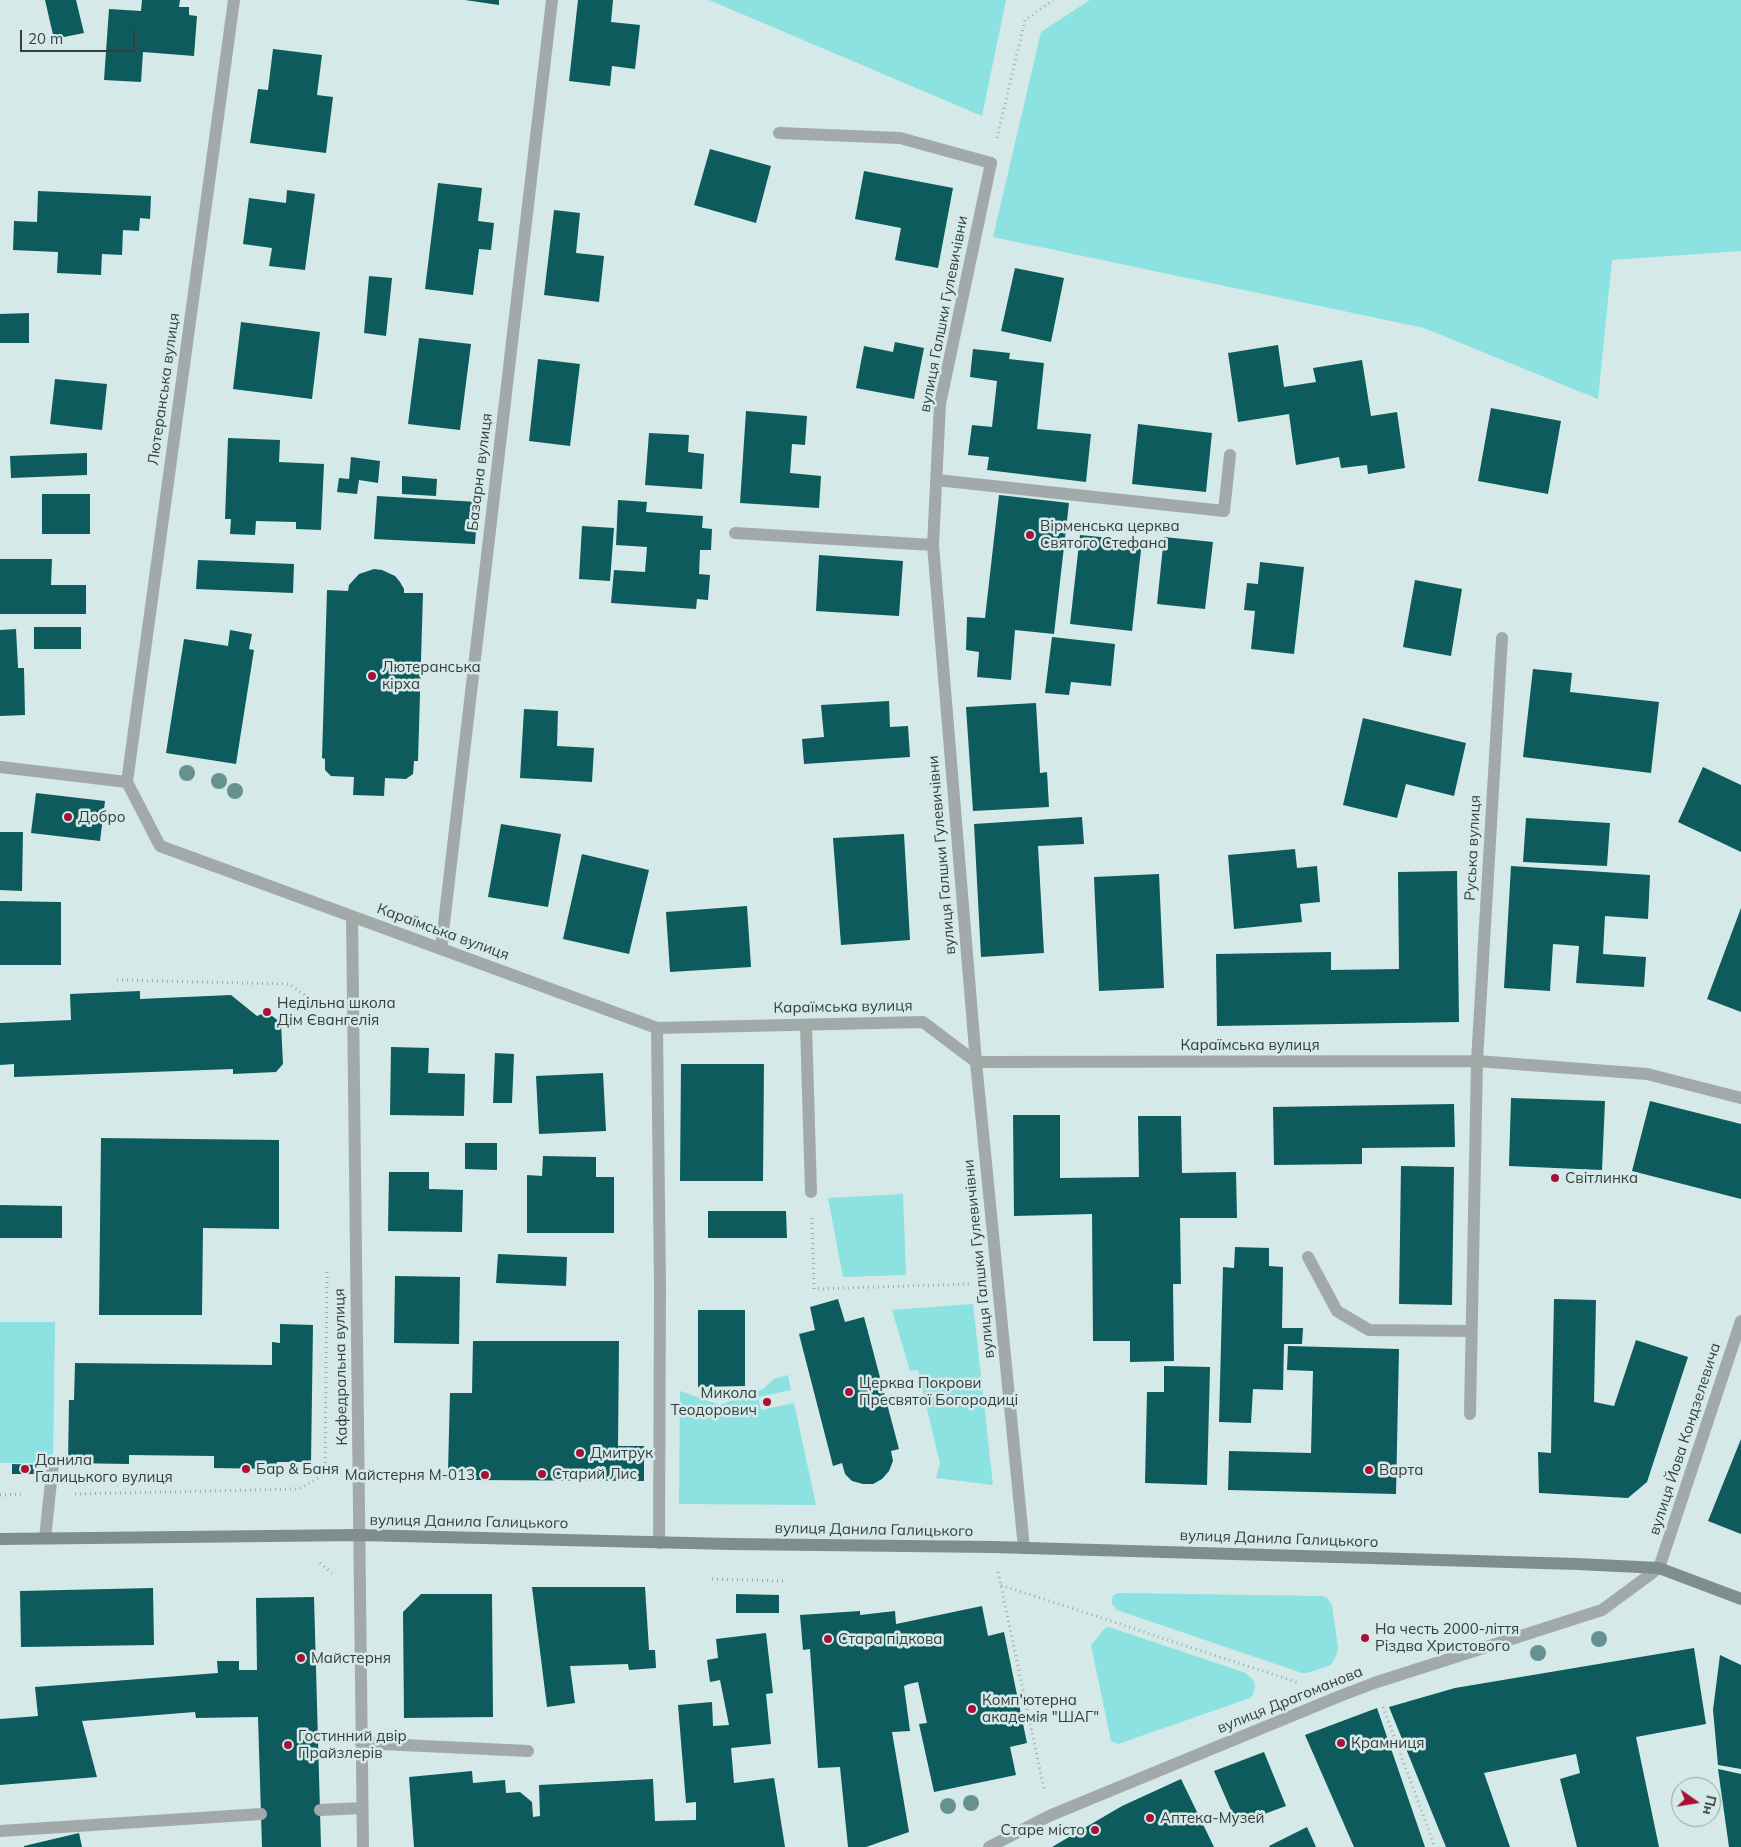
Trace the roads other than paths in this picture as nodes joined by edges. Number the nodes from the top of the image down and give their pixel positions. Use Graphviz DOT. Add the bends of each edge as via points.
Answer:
graph roads {
  1 [pos="234,0"];
  2 [pos="552,0"];
  3 [pos="779,133"];
  4 [pos="1230,455"];
  5 [pos="937,480"];
  6 [pos="735,533"];
  7 [pos="933,545"];
  8 [pos="1502,638"];
  9 [pos="0,767"];
  10 [pos="126,782"];
  11 [pos="352,916"];
  12 [pos="441,949"];
  13 [pos="806,1024"];
  14 [pos="657,1028"];
  15 [pos="1477,1061"];
  16 [pos="976,1062"];
  17 [pos="1741,1098"];
  18 [pos="811,1192"];
  19 [pos="1308,1257"];
  20 [pos="1741,1321"];
  21 [pos="1471,1332"];
  22 [pos="1470,1414"];
  23 [pos="53,1463"];
  24 [pos="359,1535"];
  25 [pos="0,1538"];
  26 [pos="46,1538"];
  27 [pos="659,1543"];
  28 [pos="1024,1548"];
  29 [pos="1659,1568"];
  30 [pos="1741,1599"];
  31 [pos="361,1743"];
  32 [pos="528,1751"];
  33 [pos="362,1808"];
  34 [pos="320,1810"];
  35 [pos="261,1814"];
  36 [pos="0,1831"];
  37 [pos="363,1847"];
  38 [pos="989,1847"];
  1 -- 10 [label="street, Лютеранська вулиця"];
  2 -- 12 [label="street, Базарна вулиця"];
  3 -- 5 [label="street, вулиця Галшки Гулевичівни" via="900,138 991,163 940,404"];
  4 -- 5 [label="street" via="1224,511"];
  5 -- 7 [label="street, вулиця Галшки Гулевичівни"];
  6 -- 7 [label="street"];
  7 -- 16 [label="street, вулиця Галшки Гулевичівни"];
  8 -- 15 [label="street, Руська вулиця"];
  9 -- 10 [label="street"];
  10 -- 11 [label="street, Караїмська вулиця" via="160,846"];
  11 -- 12 [label="street, Караїмська вулиця"];
  11 -- 24 [label="street, Кафедральна вулиця"];
  12 -- 14 [label="street, Караїмська вулиця"];
  13 -- 14 [label="street, Караїмська вулиця"];
  13 -- 16 [label="street, Караїмська вулиця" via="923,1022"];
  13 -- 18 [label="street"];
  14 -- 27 [label="street"];
  15 -- 16 [label="street, Караїмська вулиця"];
  15 -- 17 [label="street, Караїмська вулиця" via="1647,1074"];
  15 -- 21 [label="street, Руська вулиця"];
  16 -- 28 [label="street, вулиця Галшки Гулевичівни"];
  19 -- 21 [label="street" via="1337,1310 1369,1330"];
  20 -- 29 [label="street, вулиця Йова Кондзелевича"];
  21 -- 22 [label="street, Руська вулиця"];
  23 -- 26 [label="street"];
  24 -- 26 [label="main road, вулиця Данила Галицького"];
  24 -- 27 [label="main road, вулиця Данила Галицького"];
  24 -- 31 [label="street, Кафедральна вулиця"];
  25 -- 26 [label="main road, вулиця Данила Галицького"];
  27 -- 28 [label="main road, вулиця Данила Галицького"];
  28 -- 29 [label="main road, вулиця Данила Галицького"];
  29 -- 30 [label="main road, вулиця Данила Галицького"];
  29 -- 38 [label="street, вулиця Драгоманова" via="1602,1610 1340,1696 1049,1816"];
  31 -- 32 [label="street"];
  31 -- 33 [label="street, Кафедральна вулиця"];
  33 -- 34 [label="street"];
  33 -- 37 [label="street, Кафедральна вулиця"];
  35 -- 36 [label="street"];
}
